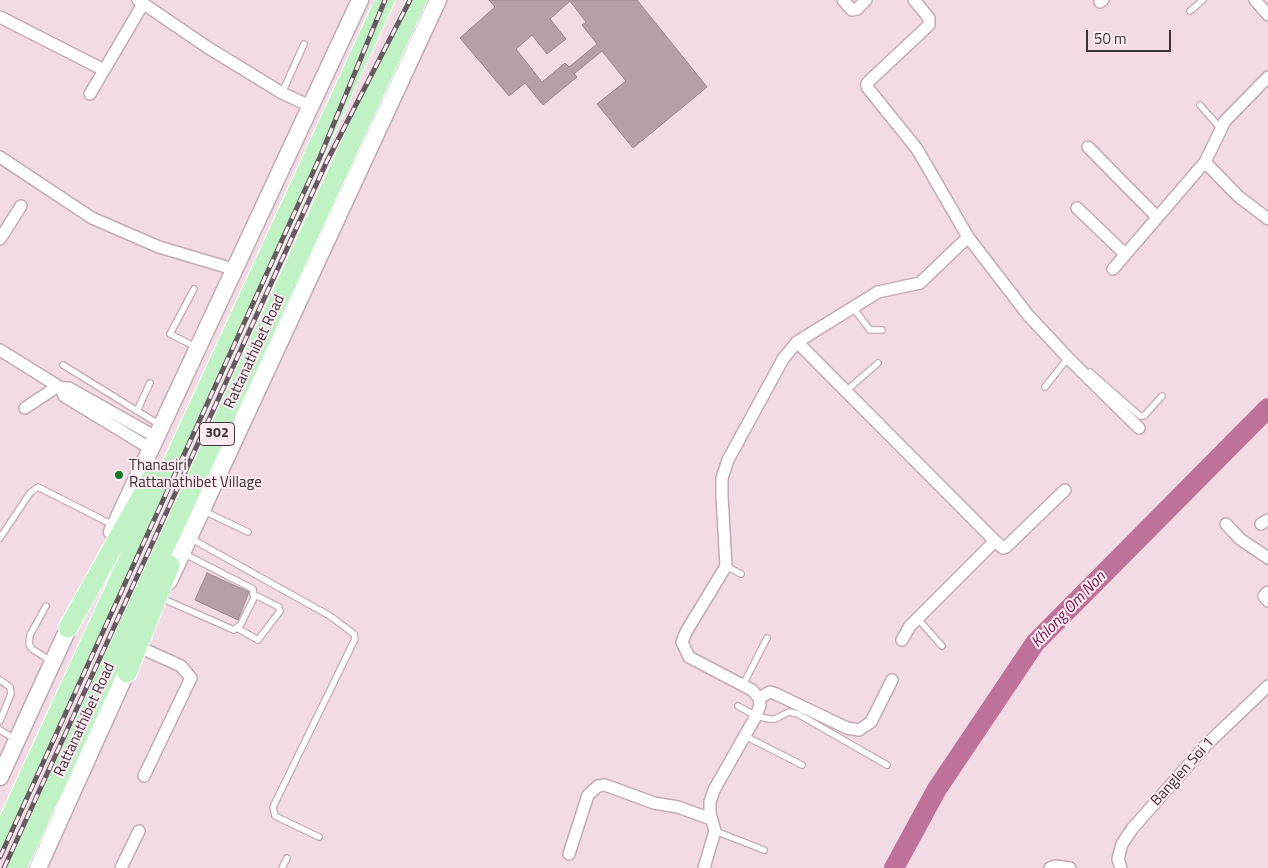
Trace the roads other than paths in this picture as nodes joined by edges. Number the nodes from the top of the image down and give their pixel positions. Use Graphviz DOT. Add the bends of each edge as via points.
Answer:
graph roads {
  1 [pos="360,0"];
  2 [pos="385,0"];
  3 [pos="417,0"];
  4 [pos="438,0"];
  5 [pos="843,0"];
  6 [pos="866,0"];
  7 [pos="914,0"];
  8 [pos="1203,0"];
  9 [pos="1255,0"];
  10 [pos="140,2"];
  11 [pos="1190,10"];
  12 [pos="1268,15"];
  13 [pos="0,17"];
  14 [pos="304,44"];
  15 [pos="104,70"];
  16 [pos="1268,78"];
  17 [pos="282,93"];
  18 [pos="90,94"];
  19 [pos="1200,105"];
  20 [pos="310,106"];
  21 [pos="1221,129"];
  22 [pos="1088,147"];
  23 [pos="0,157"];
  24 [pos="1205,162"];
  25 [pos="21,206"];
  26 [pos="1077,208"];
  27 [pos="1156,216"];
  28 [pos="1268,219"];
  29 [pos="968,237"];
  30 [pos="0,239"];
  31 [pos="1125,254"];
  32 [pos="233,269"];
  33 [pos="1113,269"];
  34 [pos="194,289"];
  35 [pos="854,309"];
  36 [pos="882,330"];
  37 [pos="797,342"];
  38 [pos="198,348"];
  39 [pos="0,350"];
  40 [pos="222,353"];
  41 [pos="1069,360"];
  42 [pos="878,363"];
  43 [pos="63,365"];
  44 [pos="248,366"];
  45 [pos="150,383"];
  46 [pos="59,387"];
  47 [pos="1045,387"];
  48 [pos="846,391"];
  49 [pos="1162,396"];
  50 [pos="25,408"];
  51 [pos="137,411"];
  52 [pos="1139,428"];
  53 [pos="156,438"];
  54 [pos="1065,490"];
  55 [pos="202,510"];
  56 [pos="1226,524"];
  57 [pos="115,526"];
  58 [pos="248,532"];
  59 [pos="189,537"];
  60 [pos="0,538"];
  61 [pos="995,541"];
  62 [pos="182,553"];
  63 [pos="1268,558"];
  64 [pos="726,566"];
  65 [pos="741,574"];
  66 [pos="1268,592"];
  67 [pos="254,594"];
  68 [pos="161,598"];
  69 [pos="1268,601"];
  70 [pos="46,606"];
  71 [pos="918,619"];
  72 [pos="68,628"];
  73 [pos="237,628"];
  74 [pos="767,638"];
  75 [pos="902,640"];
  76 [pos="942,646"];
  77 [pos="139,647"];
  78 [pos="53,662"];
  79 [pos="127,673"];
  80 [pos="0,680"];
  81 [pos="892,680"];
  82 [pos="743,685"];
  83 [pos="1268,686"];
  84 [pos="759,698"];
  85 [pos="738,706"];
  86 [pos="756,716"];
  87 [pos="0,721"];
  88 [pos="0,730"];
  89 [pos="745,736"];
  90 [pos="17,740"];
  91 [pos="802,765"];
  92 [pos="887,765"];
  93 [pos="144,776"];
  94 [pos="0,778"];
  95 [pos="712,819"];
  96 [pos="715,831"];
  97 [pos="139,832"];
  98 [pos="320,837"];
  99 [pos="0,839"];
  100 [pos="764,850"];
  101 [pos="569,854"];
  102 [pos="287,858"];
  103 [pos="17,868"];
  104 [pos="38,868"];
  105 [pos="121,868"];
  106 [pos="282,868"];
  107 [pos="704,868"];
  108 [pos="1050,868"];
  109 [pos="1070,868"];
  110 [pos="1121,868"];
  1 -- 20 [label="main road"];
  2 -- 40 [label="main road, Rattanathibet Road / 302"];
  3 -- 44 [label="main road, Rattanathibet Road / 302"];
  4 -- 55 [label="main road, Rattanathibet Road / 302"];
  5 -- 6 [label="street" via="852,10"];
  7 -- 29 [label="street" via="929,18 929,26 867,83 867,88 917,149"];
  8 -- 11 [label="lane"];
  9 -- 12 [label="street"];
  10 -- 15 [label="street"];
  10 -- 17 [label="street"];
  13 -- 15 [label="street"];
  14 -- 17 [label="lane"];
  15 -- 18 [label="street"];
  16 -- 21 [label="street"];
  17 -- 20 [label="street"];
  19 -- 21 [label="lane"];
  20 -- 32 [label="main road"];
  21 -- 24 [label="street"];
  22 -- 27 [label="street"];
  23 -- 32 [label="street" via="100,222 159,247"];
  24 -- 27 [label="street"];
  24 -- 28 [label="street" via="1238,196"];
  25 -- 30 [label="street"];
  26 -- 31 [label="street"];
  27 -- 31 [label="street"];
  29 -- 35 [label="street" via="920,282 878,292"];
  29 -- 41 [label="street" via="1028,315"];
  31 -- 33 [label="street"];
  32 -- 38 [label="main road"];
  34 -- 38 [label="lane" via="170,334"];
  35 -- 36 [label="lane" via="870,330"];
  35 -- 37 [label="street"];
  37 -- 48 [label="street"];
  37 -- 64 [label="street" via="783,359 728,460 722,478"];
  38 -- 53 [label="main road"];
  39 -- 46 [label="street"];
  40 -- 72 [label="main road"];
  40 -- 99 [label="main road, Rattanathibet Road / 302"];
  41 -- 47 [label="lane"];
  41 -- 49 [label="lane" via="1088,370 1140,416 1144,416"];
  41 -- 52 [label="street"];
  42 -- 48 [label="lane"];
  43 -- 51 [label="lane"];
  44 -- 79 [label="main road"];
  44 -- 103 [label="main road, Rattanathibet Road / 302"];
  45 -- 51 [label="lane"];
  46 -- 50 [label="street"];
  46 -- 53 [label="street" via="64,396"];
  48 -- 61 [label="street"];
  51 -- 53 [label="lane"];
  53 -- 57 [label="main road"];
  54 -- 61 [label="street" via="1006,547"];
  55 -- 58 [label="lane"];
  55 -- 59 [label="main road, Rattanathibet Road / 302"];
  56 -- 63 [label="street" via="1240,539"];
  57 -- 60 [label="lane" via="38,487 30,493"];
  57 -- 72 [label="main road"];
  59 -- 62 [label="main road, Rattanathibet Road / 302"];
  59 -- 98 [label="lane" via="330,616 354,634 355,639 273,808 274,816"];
  61 -- 71 [label="street"];
  62 -- 67 [label="lane" via="253,589"];
  62 -- 68 [label="main road, Rattanathibet Road / 302"];
  64 -- 65 [label="lane"];
  64 -- 82 [label="street" via="682,642 689,657"];
  66 -- 69 [label="street" via="1264,596"];
  67 -- 73 [label="lane"];
  67 -- 73 [label="lane" via="279,607 280,611 258,640"];
  68 -- 73 [label="lane" via="234,630"];
  68 -- 77 [label="main road, Rattanathibet Road / 302"];
  70 -- 78 [label="lane" via="30,635 29,644"];
  71 -- 75 [label="street"];
  71 -- 76 [label="lane"];
  72 -- 78 [label="main road"];
  74 -- 82 [label="lane"];
  77 -- 79 [label="main road, Rattanathibet Road / 302"];
  77 -- 93 [label="street" via="181,666 191,678"];
  78 -- 90 [label="main road"];
  79 -- 104 [label="main road, Rattanathibet Road / 302"];
  80 -- 87 [label="lane" via="10,687 11,694"];
  81 -- 84 [label="street" via="871,722 859,730 847,728 770,692"];
  82 -- 84 [label="street"];
  83 -- 110 [label="street, Banglen Soi 1" via="1205,746 1132,829 1122,844 1118,859"];
  84 -- 86 [label="street"];
  85 -- 86 [label="lane"];
  86 -- 89 [label="street"];
  86 -- 92 [label="lane" via="775,719 790,712 798,714"];
  88 -- 90 [label="lane"];
  89 -- 91 [label="lane"];
  89 -- 95 [label="street" via="714,790 710,802"];
  90 -- 94 [label="main road"];
  95 -- 96 [label="street"];
  95 -- 101 [label="street" via="605,785 598,786 588,795"];
  96 -- 100 [label="lane"];
  96 -- 107 [label="street"];
  97 -- 105 [label="street"];
  102 -- 106 [label="lane"];
  108 -- 109 [label="street"];
}
